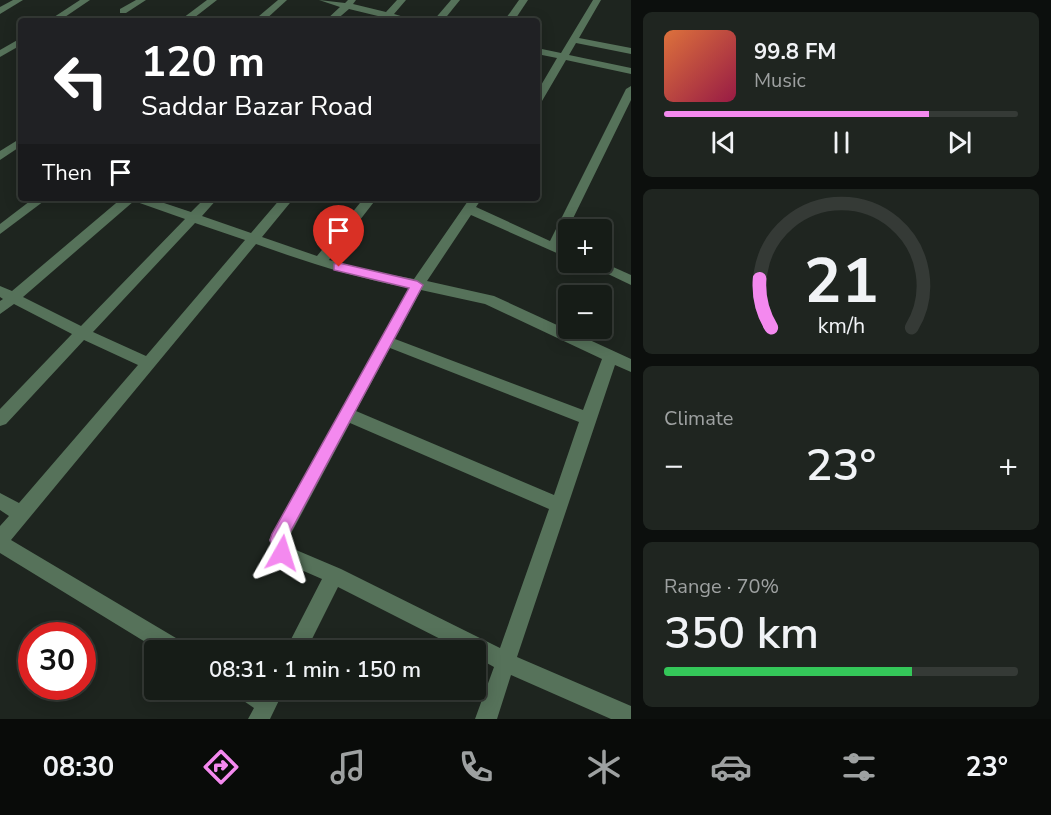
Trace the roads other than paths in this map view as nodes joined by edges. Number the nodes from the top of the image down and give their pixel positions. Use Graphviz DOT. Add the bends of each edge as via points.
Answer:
graph roads {
  1 [pos="19,0"];
  2 [pos="86,0"];
  3 [pos="142,0"];
  4 [pos="213,0"];
  5 [pos="283,0"];
  6 [pos="323,0"];
  7 [pos="402,0"];
  8 [pos="456,0"];
  9 [pos="524,0"];
  10 [pos="597,0"];
  11 [pos="349,3"];
  12 [pos="0,11"];
  13 [pos="123,11"];
  14 [pos="57,18"];
  15 [pos="188,18"];
  16 [pos="262,18"];
  17 [pos="333,18"];
  18 [pos="385,18"];
  19 [pos="441,18"];
  20 [pos="510,18"];
  21 [pos="574,40"];
  22 [pos="18,43"];
  23 [pos="631,51"];
  24 [pos="540,52"];
  25 [pos="0,54"];
  26 [pos="565,57"];
  27 [pos="631,71"];
  28 [pos="631,89"];
  29 [pos="540,96"];
  30 [pos="627,105"];
  31 [pos="18,143"];
  32 [pos="3,151"];
  33 [pos="18,154"];
  34 [pos="38,201"];
  35 [pos="133,201"];
  36 [pos="145,201"];
  37 [pos="209,201"];
  38 [pos="286,201"];
  39 [pos="369,201"];
  40 [pos="473,204"];
  41 [pos="192,219"];
  42 [pos="0,230"];
  43 [pos="255,239"];
  44 [pos="553,247"];
  45 [pos="558,249"];
  46 [pos="320,262"];
  47 [pos="612,272"];
  48 [pos="631,280"];
  49 [pos="417,285"];
  50 [pos="6,294"];
  51 [pos="0,309"];
  52 [pos="82,333"];
  53 [pos="386,341"];
  54 [pos="609,356"];
  55 [pos="149,364"];
  56 [pos="631,366"];
  57 [pos="346,414"];
  58 [pos="0,419"];
  59 [pos="588,419"];
  60 [pos="0,501"];
  61 [pos="559,506"];
  62 [pos="21,514"];
  63 [pos="0,541"];
  64 [pos="334,575"];
  65 [pos="162,640"];
  66 [pos="301,640"];
  67 [pos="506,662"];
  68 [pos="631,717"];
  69 [pos="486,719"];
  1 -- 12 [label="street"];
  2 -- 14 [label="street"];
  3 -- 13 [label="street"];
  4 -- 15 [label="street"];
  5 -- 16 [label="street"];
  6 -- 11 [label="street"];
  7 -- 18 [label="street"];
  8 -- 19 [label="street"];
  9 -- 20 [label="street"];
  10 -- 21 [label="street"];
  11 -- 17 [label="street"];
  11 -- 18 [label="street"];
  21 -- 23 [label="street"];
  21 -- 26 [label="street"];
  22 -- 25 [label="street"];
  24 -- 26 [label="street"];
  26 -- 27 [label="street"];
  26 -- 29 [label="street"];
  28 -- 30 [label="street"];
  30 -- 44 [label="street"];
  31 -- 32 [label="street"];
  32 -- 33 [label="street"];
  34 -- 42 [label="street"];
  35 -- 50 [label="street"];
  36 -- 41 [label="street"];
  37 -- 41 [label="street"];
  38 -- 43 [label="street"];
  39 -- 46 [label="street"];
  40 -- 44 [label="street"];
  40 -- 49 [label="street"];
  41 -- 43 [label="street"];
  41 -- 52 [label="street"];
  43 -- 46 [label="street"];
  43 -- 55 [label="street"];
  44 -- 45 [label="street"];
  46 -- 49 [label="street"];
  47 -- 48 [label="street"];
  49 -- 53 [label="street"];
  49 -- 54 [label="street" via="489,300"];
  50 -- 51 [label="street"];
  50 -- 52 [label="street"];
  52 -- 55 [label="street"];
  52 -- 58 [label="street"];
  53 -- 57 [label="street"];
  53 -- 59 [label="street"];
  54 -- 56 [label="street"];
  54 -- 59 [label="street"];
  55 -- 62 [label="street"];
  57 -- 61 [label="street"];
  57 -- 64 [label="street" via="278,540 282,553"];
  59 -- 61 [label="street"];
  60 -- 62 [label="street"];
  61 -- 67 [label="street"];
  62 -- 63 [label="street"];
  63 -- 65 [label="street"];
  64 -- 66 [label="street"];
  64 -- 67 [label="street"];
  67 -- 68 [label="street"];
  67 -- 69 [label="street"];
}
